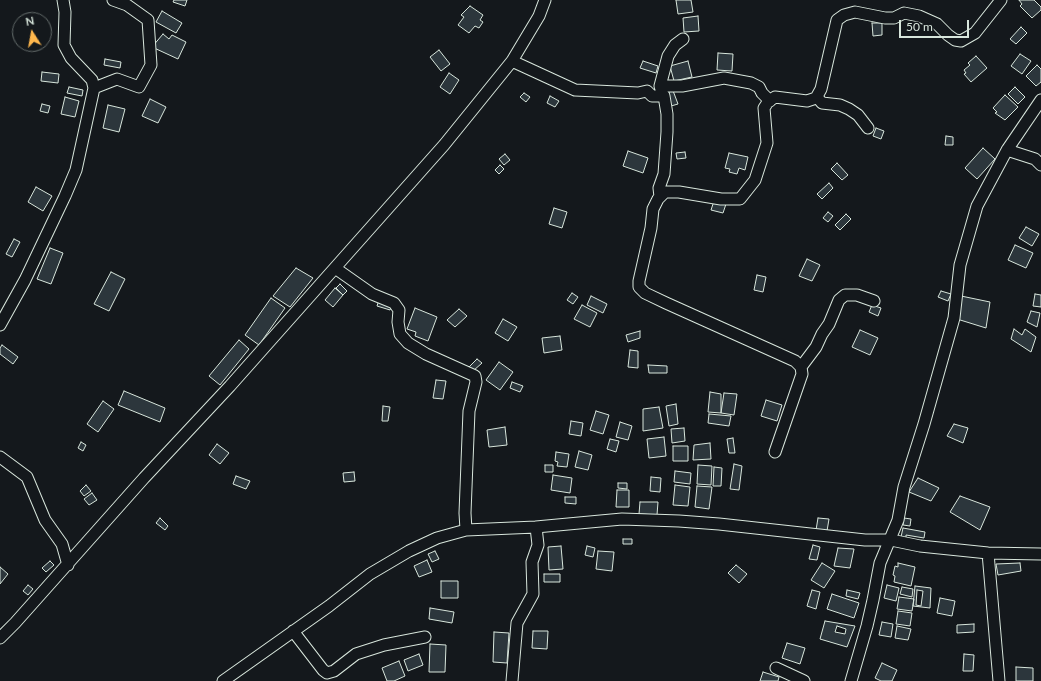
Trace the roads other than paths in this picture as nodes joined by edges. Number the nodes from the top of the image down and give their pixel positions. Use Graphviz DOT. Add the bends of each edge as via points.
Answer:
graph roads {
  1 [pos="63,0"];
  2 [pos="113,0"];
  3 [pos="545,0"];
  4 [pos="1001,0"];
  5 [pos="683,39"];
  6 [pos="512,61"];
  7 [pos="94,88"];
  8 [pos="662,91"];
  9 [pos="817,97"];
  10 [pos="1041,100"];
  11 [pos="770,101"];
  12 [pos="868,128"];
  13 [pos="1007,150"];
  14 [pos="1041,166"];
  15 [pos="660,197"];
  16 [pos="335,268"];
  17 [pos="874,301"];
  18 [pos="0,325"];
  19 [pos="801,367"];
  20 [pos="775,452"];
  21 [pos="0,457"];
  22 [pos="536,526"];
  23 [pos="466,530"];
  24 [pos="891,540"];
  25 [pos="988,553"];
  26 [pos="1041,554"];
  27 [pos="68,564"];
  28 [pos="293,630"];
  29 [pos="425,637"];
  30 [pos="0,638"];
  31 [pos="776,668"];
  32 [pos="228,680"];
  33 [pos="512,681"];
  34 [pos="804,681"];
  35 [pos="851,681"];
  36 [pos="999,681"];
  1 -- 7 [label="street" via="64,45 92,80"];
  2 -- 7 [label="street" via="127,5 148,20 151,65 139,87 118,78"];
  3 -- 6 [label="street" via="539,16"];
  4 -- 9 [label="street" via="975,33 961,41 955,40 937,24 919,16 904,13 894,18 885,18 854,12 844,15 837,20"];
  5 -- 8 [label="street" via="675,45 668,56"];
  6 -- 8 [label="street" via="575,90 638,93 647,91 652,96"];
  6 -- 16 [label="street" via="444,144"];
  7 -- 18 [label="street" via="76,170 25,280"];
  8 -- 11 [label="street" via="724,78 751,83 759,87"];
  8 -- 15 [label="street" via="667,114 667,132"];
  9 -- 11 [label="street" via="807,101 775,97"];
  9 -- 12 [label="street" via="822,103 849,109 858,115"];
  10 -- 13 [label="street"];
  11 -- 15 [label="street" via="764,108 767,143 755,180 740,199 721,199 679,192 665,192"];
  13 -- 14 [label="street" via="1035,159"];
  13 -- 24 [label="street" via="977,206 960,265 954,318"];
  15 -- 19 [label="street" via="653,209 639,288 666,303 796,361"];
  16 -- 23 [label="street" via="372,294 394,303 400,310 400,334 408,343 475,376 469,411"];
  16 -- 27 [label="street"];
  17 -- 19 [label="street" via="857,295 845,295 839,300 816,347"];
  19 -- 20 [label="street" via="802,374"];
  21 -- 27 [label="street" via="27,477 45,520 62,544"];
  22 -- 23 [label="street"];
  22 -- 24 [label="street" via="636,519 719,524 865,540"];
  22 -- 33 [label="street" via="538,545 532,562 533,594 517,623"];
  23 -- 28 [label="street" via="437,538 409,551 370,574"];
  24 -- 25 [label="street" via="920,546"];
  24 -- 35 [label="street" via="880,563 874,600"];
  25 -- 26 [label="street"];
  25 -- 36 [label="street"];
  27 -- 30 [label="street"];
  28 -- 29 [label="street" via="327,673 334,671 356,654 384,645"];
  28 -- 32 [label="street"];
  31 -- 34 [label="street"];
}
